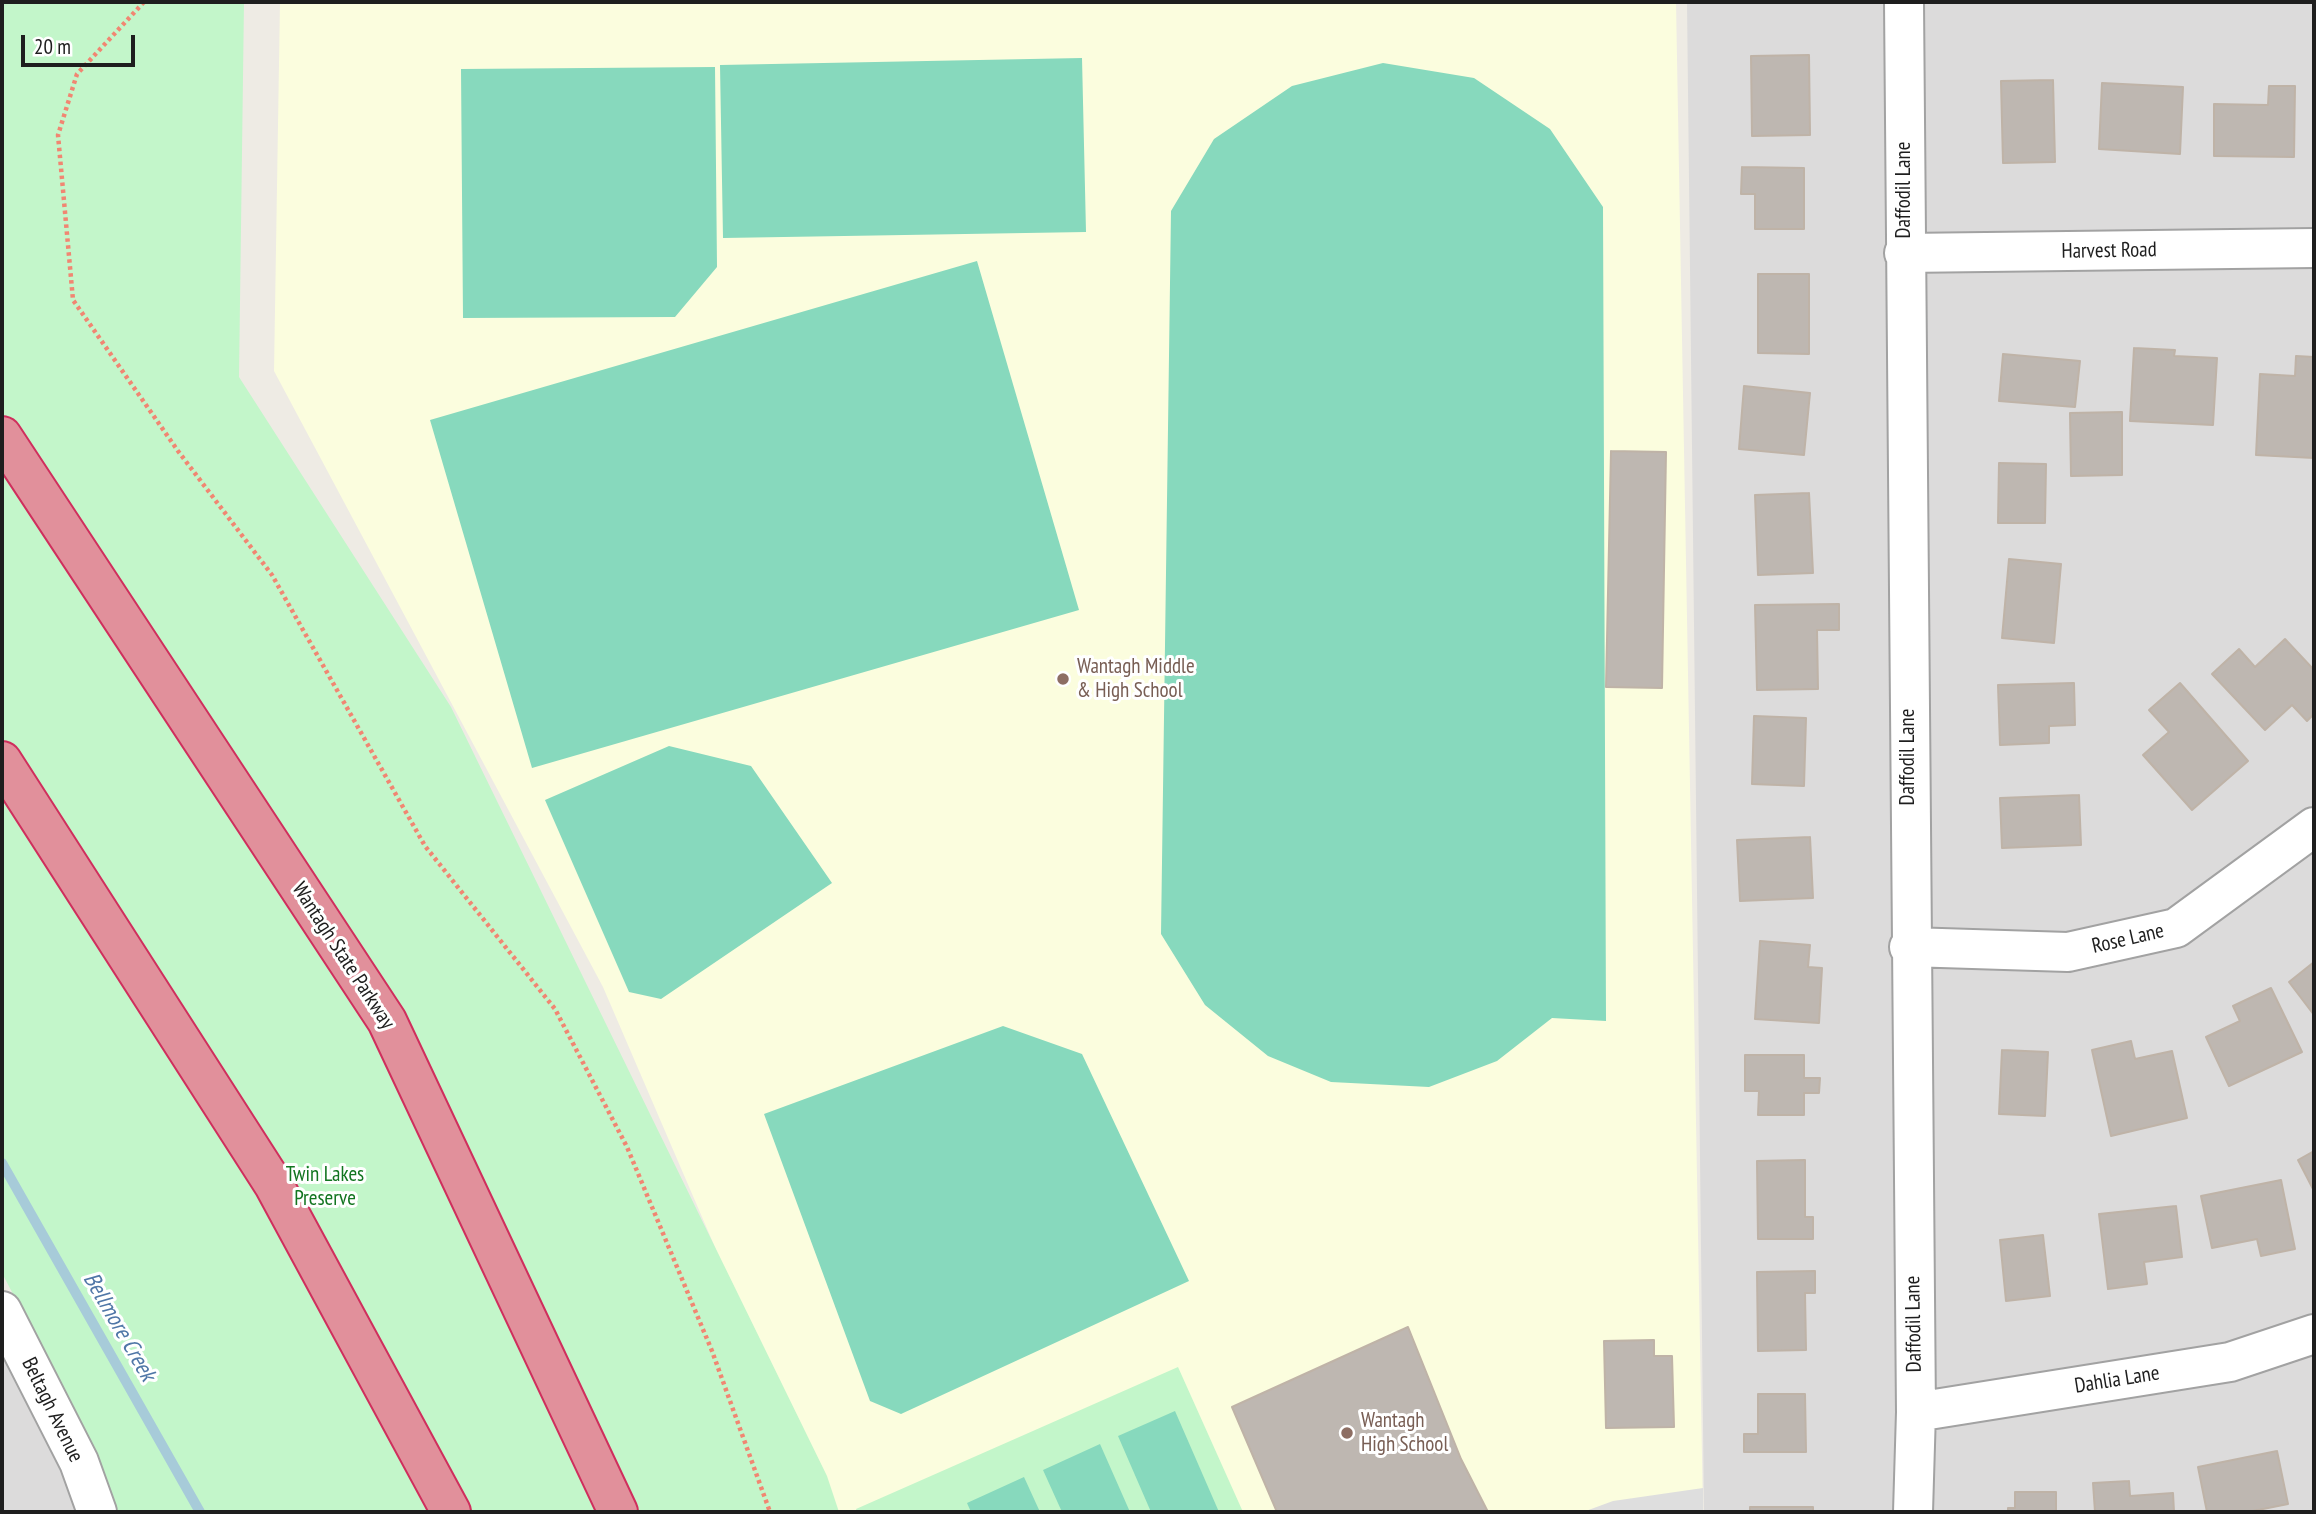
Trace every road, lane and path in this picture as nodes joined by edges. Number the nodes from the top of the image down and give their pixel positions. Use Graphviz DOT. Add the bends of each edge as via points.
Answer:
graph roads {
  1 [pos="144,2"];
  2 [pos="1904,2"];
  3 [pos="2314,248"];
  4 [pos="1905,253"];
  5 [pos="2,436"];
  6 [pos="2,761"];
  7 [pos="2314,828"];
  8 [pos="1909,947"];
  9 [pos="2,1311"];
  10 [pos="2314,1334"];
  11 [pos="1916,1412"];
  12 [pos="97,1512"];
  13 [pos="451,1512"];
  14 [pos="618,1512"];
  15 [pos="770,1512"];
  16 [pos="1913,1512"];
  1 -- 15 [label="path" via="77,74 58,135 73,300 272,575 425,845 555,1009 627,1147 712,1351"];
  2 -- 4 [label="street, Daffodil Lane"];
  3 -- 4 [label="street, Harvest Road"];
  4 -- 8 [label="street, Daffodil Lane"];
  5 -- 14 [label="highway, Wantagh State Parkway" via="387,1021"];
  6 -- 13 [label="highway" via="274,1185"];
  7 -- 8 [label="street, Rose Lane" via="2176,928 2068,952"];
  8 -- 11 [label="street, Daffodil Lane"];
  9 -- 12 [label="street, Beltagh Avenue" via="79,1462"];
  10 -- 11 [label="street, Dahlia Lane" via="2230,1362"];
  11 -- 16 [label="street, Daffodil Lane"];
}
